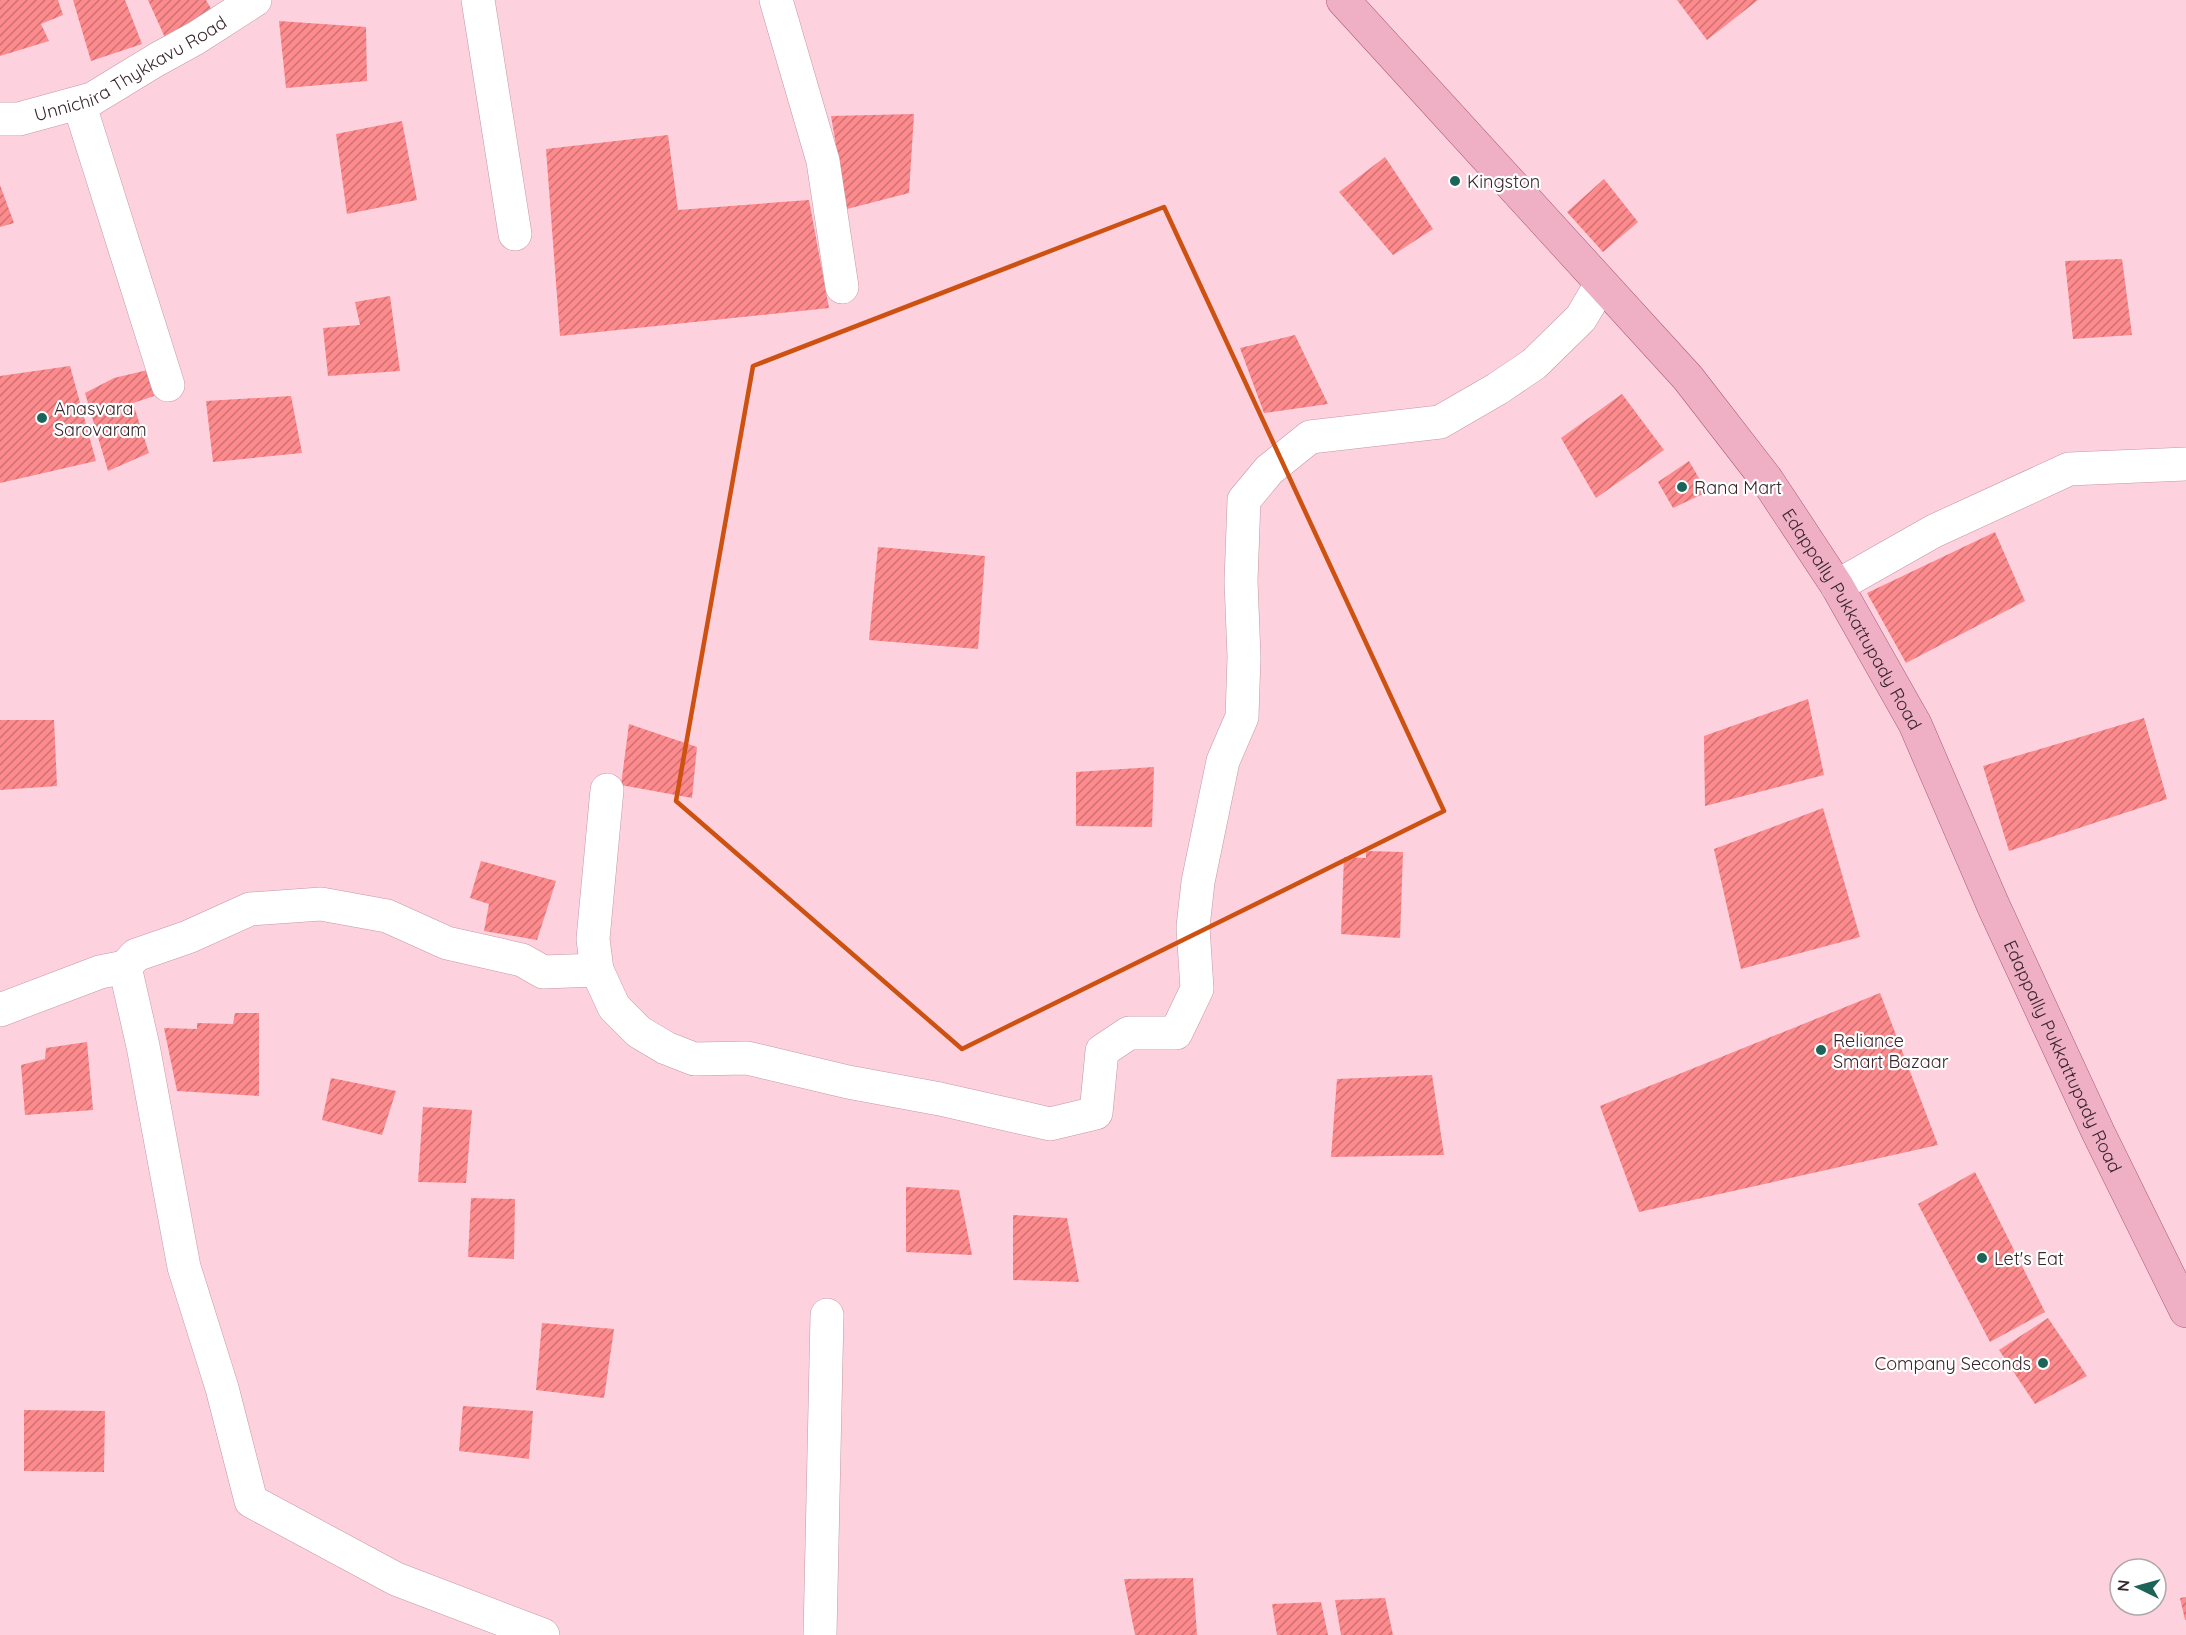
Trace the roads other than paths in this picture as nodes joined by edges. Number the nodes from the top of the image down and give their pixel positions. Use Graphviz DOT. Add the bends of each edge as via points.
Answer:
graph roads {
  1 [pos="255,0"];
  2 [pos="478,0"];
  3 [pos="776,0"];
  4 [pos="1343,0"];
  5 [pos="79,103"];
  6 [pos="0,119"];
  7 [pos="515,234"];
  8 [pos="1601,284"];
  9 [pos="842,287"];
  10 [pos="168,385"];
  11 [pos="2186,464"];
  12 [pos="1837,586"];
  13 [pos="607,790"];
  14 [pos="125,967"];
  15 [pos="597,969"];
  16 [pos="0,1010"];
  17 [pos="2186,1311"];
  18 [pos="827,1315"];
  19 [pos="543,1635"];
  20 [pos="820,1635"];
  1 -- 5 [label="street, Unnichira Thykkavu Road" via="92,99"];
  2 -- 7 [label="street"];
  3 -- 9 [label="street" via="822,161"];
  4 -- 8 [label="main road, Edappally Pukkattupady Road"];
  5 -- 6 [label="street, Unnichira Thykkavu Road" via="19,119"];
  5 -- 10 [label="street"];
  8 -- 12 [label="main road, Edappally Pukkattupady Road" via="1688,378 1767,480"];
  8 -- 15 [label="street" via="1581,318 1534,364 1497,389 1440,422 1310,437 1269,470 1244,500 1242,717 1223,761 1198,882 1193,927 1197,989 1176,1033 1129,1033 1102,1051 1096,1113 1050,1124 747,1058 694,1059 639,1032 614,1006"];
  11 -- 12 [label="street" via="2069,469 1934,531"];
  12 -- 17 [label="main road, Edappally Pukkattupady Road" via="1915,724 1998,916"];
  13 -- 15 [label="street" via="592,939"];
  14 -- 15 [label="street" via="136,955 250,909 321,904 387,916 447,944 522,960 543,972"];
  14 -- 16 [label="street" via="100,972"];
  14 -- 19 [label="street" via="183,1267 222,1388 250,1501 396,1579"];
  18 -- 20 [label="street"];
}
